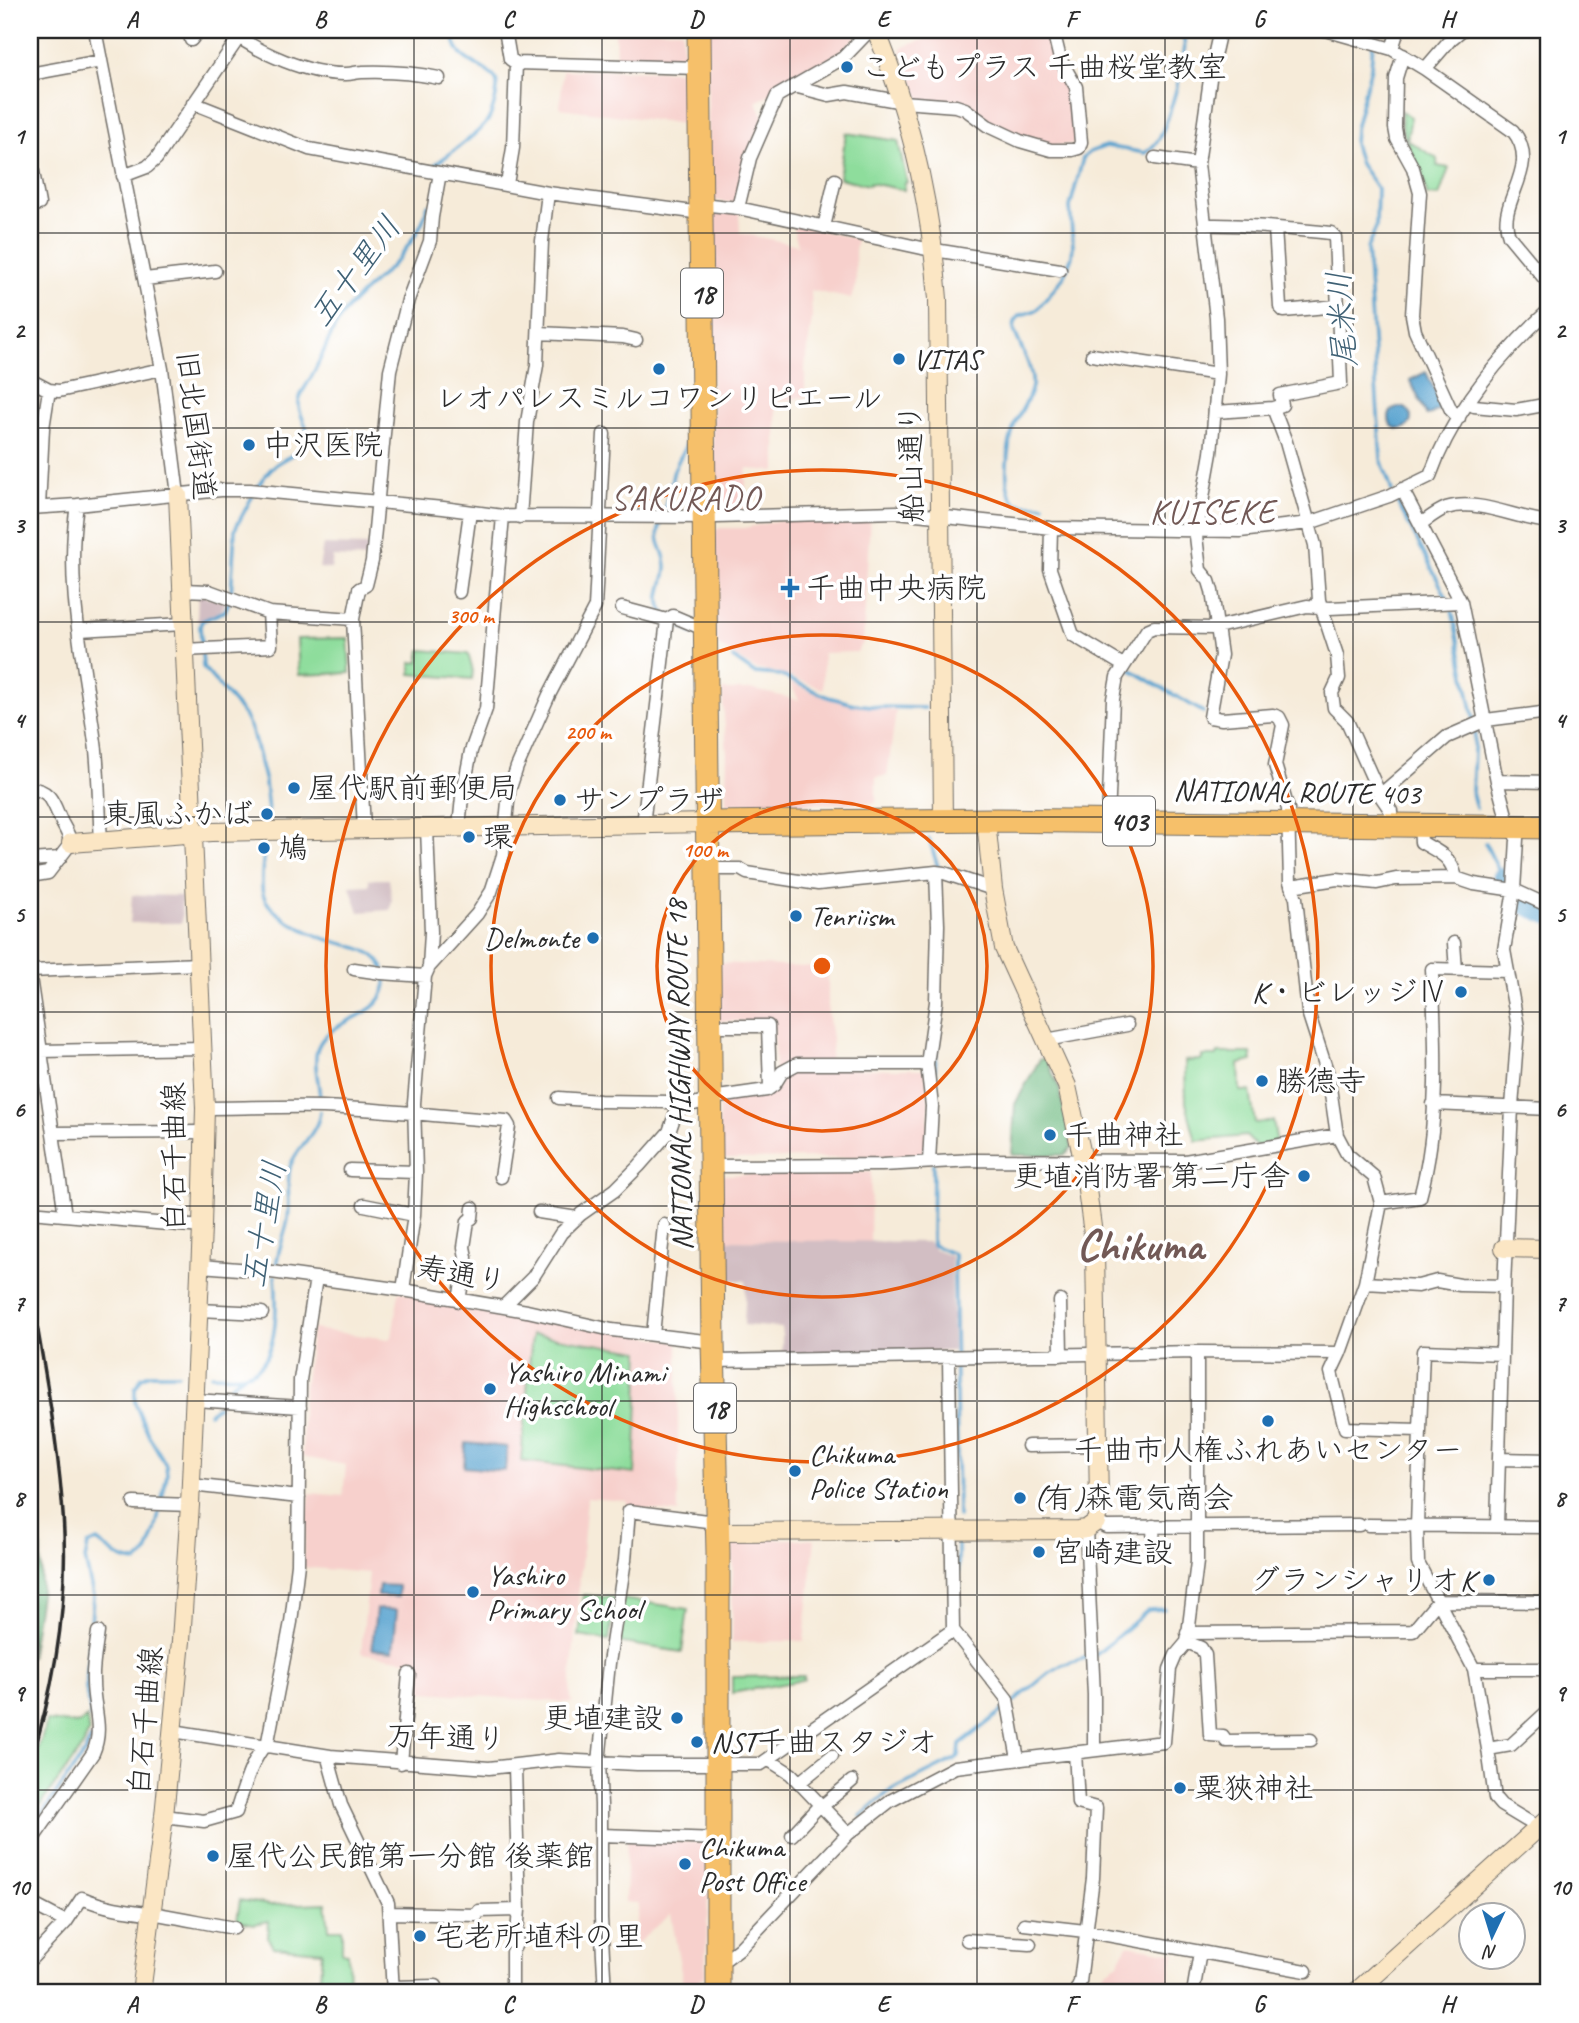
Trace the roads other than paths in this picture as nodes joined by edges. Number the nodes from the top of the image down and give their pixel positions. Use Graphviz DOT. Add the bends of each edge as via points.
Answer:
graph roads {
  1 [pos="95,30"];
  2 [pos="505,30"];
  3 [pos="699,30"];
  4 [pos="870,30"];
  5 [pos="876,30"];
  6 [pos="1053,30"];
  7 [pos="1220,30"];
  8 [pos="1325,30"];
  9 [pos="1398,30"];
  10 [pos="1462,30"];
  11 [pos="238,32"];
  12 [pos="1386,48"];
  13 [pos="101,61"];
  14 [pos="516,63"];
  15 [pos="699,68"];
  16 [pos="1425,69"];
  17 [pos="30,74"];
  18 [pos="439,78"];
  19 [pos="794,86"];
  20 [pos="903,102"];
  21 [pos="193,103"];
  22 [pos="30,156"];
  23 [pos="1155,158"];
  24 [pos="1198,164"];
  25 [pos="436,173"];
  26 [pos="123,176"];
  27 [pos="835,180"];
  28 [pos="507,184"];
  29 [pos="548,192"];
  30 [pos="30,206"];
  31 [pos="701,208"];
  32 [pos="738,208"];
  33 [pos="1205,225"];
  34 [pos="824,226"];
  35 [pos="1275,228"];
  36 [pos="934,250"];
  37 [pos="1060,270"];
  38 [pos="215,271"];
  39 [pos="145,279"];
  40 [pos="1549,284"];
  41 [pos="1337,306"];
  42 [pos="1549,310"];
  43 [pos="539,333"];
  44 [pos="636,340"];
  45 [pos="1093,355"];
  46 [pos="162,369"];
  47 [pos="1218,374"];
  48 [pos="30,380"];
  49 [pos="49,390"];
  50 [pos="1469,402"];
  51 [pos="1549,404"];
  52 [pos="1273,408"];
  53 [pos="1216,412"];
  54 [pos="1459,418"];
  55 [pos="604,434"];
  56 [pos="1397,492"];
  57 [pos="178,495"];
  58 [pos="379,502"];
  59 [pos="77,505"];
  60 [pos="34,507"];
  61 [pos="470,512"];
  62 [pos="503,516"];
  63 [pos="940,516"];
  64 [pos="520,517"];
  65 [pos="704,517"];
  66 [pos="598,518"];
  67 [pos="1549,522"];
  68 [pos="1309,523"];
  69 [pos="1422,523"];
  70 [pos="1051,528"];
  71 [pos="1198,531"];
  72 [pos="182,590"];
  73 [pos="459,592"];
  74 [pos="1461,601"];
  75 [pos="1322,607"];
  76 [pos="622,608"];
  77 [pos="270,613"];
  78 [pos="670,618"];
  79 [pos="353,619"];
  80 [pos="183,624"];
  81 [pos="1217,626"];
  82 [pos="80,630"];
  83 [pos="706,630"];
  84 [pos="195,650"];
  85 [pos="1123,666"];
  86 [pos="1549,712"];
  87 [pos="1486,720"];
  88 [pos="1497,781"];
  89 [pos="1549,782"];
  90 [pos="30,789"];
  91 [pos="1380,795"];
  92 [pos="943,820"];
  93 [pos="986,820"];
  94 [pos="1108,821"];
  95 [pos="708,823"];
  96 [pos="1288,823"];
  97 [pos="643,825"];
  98 [pos="1391,825"];
  99 [pos="1420,825"];
  100 [pos="1511,826"];
  101 [pos="459,827"];
  102 [pos="507,827"];
  103 [pos="1549,827"];
  104 [pos="427,828"];
  105 [pos="364,829"];
  106 [pos="194,833"];
  107 [pos="101,841"];
  108 [pos="65,851"];
  109 [pos="30,860"];
  110 [pos="708,869"];
  111 [pos="936,872"];
  112 [pos="30,876"];
  113 [pos="1456,878"];
  114 [pos="1292,886"];
  115 [pos="993,889"];
  116 [pos="1514,890"];
  117 [pos="1549,906"];
  118 [pos="1454,943"];
  119 [pos="199,964"];
  120 [pos="354,969"];
  121 [pos="1456,970"];
  122 [pos="30,971"];
  123 [pos="1508,971"];
  124 [pos="427,972"];
  125 [pos="30,977"];
  126 [pos="1127,1025"];
  127 [pos="709,1026"];
  128 [pos="1046,1040"];
  129 [pos="202,1048"];
  130 [pos="41,1051"];
  131 [pos="927,1064"];
  132 [pos="770,1088"];
  133 [pos="559,1098"];
  134 [pos="710,1099"];
  135 [pos="1433,1104"];
  136 [pos="1512,1107"];
  137 [pos="205,1108"];
  138 [pos="680,1108"];
  139 [pos="1549,1110"];
  140 [pos="415,1114"];
  141 [pos="204,1132"];
  142 [pos="53,1133"];
  143 [pos="1337,1135"];
  144 [pos="1083,1160"];
  145 [pos="933,1161"];
  146 [pos="711,1166"];
  147 [pos="350,1170"];
  148 [pos="416,1172"];
  149 [pos="501,1177"];
  150 [pos="1381,1203"];
  151 [pos="364,1205"];
  152 [pos="473,1208"];
  153 [pos="30,1212"];
  154 [pos="540,1212"];
  155 [pos="414,1214"];
  156 [pos="65,1215"];
  157 [pos="577,1218"];
  158 [pos="664,1225"];
  159 [pos="202,1227"];
  160 [pos="1504,1248"];
  161 [pos="1549,1249"];
  162 [pos="201,1266"];
  163 [pos="316,1278"];
  164 [pos="1366,1283"];
  165 [pos="1504,1286"];
  166 [pos="403,1290"];
  167 [pos="459,1300"];
  168 [pos="1060,1301"];
  169 [pos="503,1307"];
  170 [pos="199,1310"];
  171 [pos="262,1313"];
  172 [pos="653,1335"];
  173 [pos="713,1351"];
  174 [pos="1197,1352"];
  175 [pos="1340,1353"];
  176 [pos="1097,1354"];
  177 [pos="1502,1354"];
  178 [pos="1060,1355"];
  179 [pos="953,1357"];
  180 [pos="195,1400"];
  181 [pos="300,1407"];
  182 [pos="1420,1430"];
  183 [pos="1099,1445"];
  184 [pos="1028,1446"];
  185 [pos="1499,1459"];
  186 [pos="1549,1460"];
  187 [pos="191,1485"];
  188 [pos="299,1497"];
  189 [pos="134,1503"];
  190 [pos="190,1505"];
  191 [pos="1091,1526"];
  192 [pos="1153,1526"];
  193 [pos="1196,1526"];
  194 [pos="1417,1526"];
  195 [pos="1497,1527"];
  196 [pos="1549,1527"];
  197 [pos="952,1530"];
  198 [pos="717,1532"];
  199 [pos="1154,1554"];
  200 [pos="1438,1601"];
  201 [pos="1549,1602"];
  202 [pos="953,1630"];
  203 [pos="98,1632"];
  204 [pos="1187,1637"];
  205 [pos="1474,1669"];
  206 [pos="1549,1670"];
  207 [pos="409,1674"];
  208 [pos="1549,1710"];
  209 [pos="173,1731"];
  210 [pos="1311,1740"];
  211 [pos="264,1745"];
  212 [pos="1488,1749"];
  213 [pos="1094,1750"];
  214 [pos="1075,1752"];
  215 [pos="330,1756"];
  216 [pos="832,1756"];
  217 [pos="1018,1759"];
  218 [pos="769,1760"];
  219 [pos="599,1762"];
  220 [pos="401,1763"];
  221 [pos="718,1764"];
  222 [pos="515,1767"];
  223 [pos="800,1782"];
  224 [pos="852,1782"];
  225 [pos="821,1806"];
  226 [pos="164,1816"];
  227 [pos="1546,1826"];
  228 [pos="848,1834"];
  229 [pos="601,1835"];
  230 [pos="792,1835"];
  231 [pos="719,1839"];
  232 [pos="30,1843"];
  233 [pos="30,1903"];
  234 [pos="519,1910"];
  235 [pos="390,1913"];
  236 [pos="152,1914"];
  237 [pos="66,1922"];
  238 [pos="234,1928"];
  239 [pos="1085,1931"];
  240 [pos="974,1944"];
  241 [pos="1200,1952"];
  242 [pos="719,1959"];
  243 [pos="30,1960"];
  244 [pos="1306,1971"];
  245 [pos="436,1986"];
  246 [pos="392,1990"];
  247 [pos="141,1993"];
  248 [pos="512,1993"];
  249 [pos="605,1993"];
  250 [pos="718,1993"];
  251 [pos="1075,1993"];
  252 [pos="1193,1993"];
  253 [pos="1355,1993"];
  1 -- 13 [label="street, 旧北国街道"];
  2 -- 14 [label="street" via="510,59"];
  3 -- 15 [label="highway, NATIONAL HIGHWAY ROUTE 18 / 18"];
  4 -- 19 [label="street" via="842,58"];
  5 -- 20 [label="street, 船山通り"];
  6 -- 20 [label="street" via="1060,59 1076,87 1079,148 1051,150 1020,141 956,106"];
  7 -- 24 [label="street"];
  8 -- 12 [label="street"];
  9 -- 12 [label="street"];
  10 -- 16 [label="street"];
  11 -- 18 [label="street" via="268,54 323,71 346,75 411,72"];
  11 -- 21 [label="street"];
  12 -- 16 [label="street"];
  12 -- 54 [label="street" via="1396,78 1397,139 1420,193 1412,315 1415,331 1451,410"];
  13 -- 17 [label="street"];
  13 -- 26 [label="street, 旧北国街道"];
  14 -- 15 [label="street"];
  14 -- 28 [label="street"];
  15 -- 31 [label="highway, NATIONAL HIGHWAY ROUTE 18 / 18"];
  16 -- 40 [label="street" via="1518,138 1522,174 1506,229"];
  19 -- 20 [label="street" via="829,95 846,92"];
  19 -- 32 [label="street" via="777,96 750,158"];
  20 -- 36 [label="street, 船山通り"];
  21 -- 25 [label="street" via="309,149"];
  21 -- 26 [label="street" via="156,159"];
  22 -- 30 [label="street" via="39,204"];
  23 -- 24 [label="street"];
  24 -- 33 [label="street"];
  25 -- 28 [label="street"];
  25 -- 58 [label="street" via="430,241 408,300 390,370"];
  26 -- 39 [label="street, 旧北国街道"];
  27 -- 34 [label="street"];
  28 -- 29 [label="street"];
  29 -- 31 [label="street"];
  29 -- 43 [label="street"];
  31 -- 32 [label="street"];
  31 -- 65 [label="highway, NATIONAL HIGHWAY ROUTE 18 / 18"];
  32 -- 34 [label="street"];
  33 -- 35 [label="street"];
  33 -- 47 [label="street"];
  34 -- 36 [label="street"];
  35 -- 41 [label="street" via="1335,237"];
  35 -- 41 [label="street" via="1280,307 1284,311"];
  36 -- 37 [label="street"];
  36 -- 63 [label="street, 船山通り"];
  38 -- 39 [label="street"];
  39 -- 46 [label="street, 旧北国街道"];
  41 -- 52 [label="street" via="1341,383 1280,395 1282,405"];
  42 -- 50 [label="street" via="1490,370"];
  43 -- 44 [label="street"];
  43 -- 64 [label="street"];
  45 -- 47 [label="street"];
  46 -- 49 [label="street"];
  46 -- 57 [label="street, 旧北国街道"];
  47 -- 53 [label="street"];
  48 -- 49 [label="street"];
  49 -- 60 [label="street"];
  50 -- 51 [label="street" via="1516,410"];
  50 -- 54 [label="street"];
  52 -- 53 [label="street"];
  52 -- 68 [label="street"];
  53 -- 71 [label="street"];
  54 -- 56 [label="street" via="1430,476"];
  55 -- 66 [label="street"];
  56 -- 68 [label="street"];
  56 -- 69 [label="street"];
  57 -- 58 [label="street" via="256,491"];
  57 -- 59 [label="street"];
  57 -- 72 [label="street, 旧北国街道"];
  58 -- 61 [label="street"];
  58 -- 79 [label="street" via="372,561 366,585 359,589"];
  59 -- 60 [label="street"];
  59 -- 82 [label="street" via="74,555"];
  61 -- 62 [label="street"];
  61 -- 73 [label="street"];
  62 -- 64 [label="street"];
  62 -- 101 [label="street" via="486,709 471,751"];
  63 -- 65 [label="street" via="874,511"];
  63 -- 70 [label="street"];
  63 -- 92 [label="street, 船山通り"];
  64 -- 66 [label="street"];
  65 -- 66 [label="street"];
  65 -- 83 [label="highway, NATIONAL HIGHWAY ROUTE 18 / 18"];
  66 -- 102 [label="street" via="595,607 517,767 509,791"];
  67 -- 69 [label="street" via="1473,505 1445,509"];
  68 -- 71 [label="street"];
  68 -- 75 [label="street"];
  69 -- 74 [label="street"];
  70 -- 71 [label="street"];
  70 -- 85 [label="street" via="1050,569 1073,635"];
  71 -- 81 [label="street" via="1200,570 1209,581"];
  72 -- 77 [label="street" via="209,591"];
  72 -- 80 [label="street, 旧北国街道"];
  74 -- 75 [label="street"];
  74 -- 87 [label="street"];
  75 -- 81 [label="street" via="1307,606"];
  75 -- 91 [label="street" via="1337,655 1334,708 1347,721"];
  76 -- 78 [label="street"];
  77 -- 79 [label="street"];
  77 -- 84 [label="street" via="271,646"];
  78 -- 83 [label="street"];
  78 -- 97 [label="street"];
  79 -- 105 [label="street"];
  80 -- 82 [label="street"];
  80 -- 84 [label="street, 旧北国街道"];
  81 -- 85 [label="street" via="1154,627 1147,630"];
  81 -- 96 [label="street" via="1221,655 1210,717 1279,717 1283,724 1275,765"];
  82 -- 107 [label="street" via="96,753"];
  83 -- 95 [label="highway, NATIONAL HIGHWAY ROUTE 18 / 18"];
  84 -- 106 [label="street, 旧北国街道"];
  85 -- 94 [label="street" via="1113,699"];
  86 -- 87 [label="street"];
  87 -- 88 [label="street"];
  87 -- 91 [label="street" via="1447,737"];
  88 -- 89 [label="street"];
  88 -- 100 [label="street"];
  90 -- 108 [label="street" via="51,798 69,834"];
  91 -- 98 [label="street" via="1391,810"];
  92 -- 93 [label="highway, NATIONAL ROUTE 403 / 403"];
  92 -- 95 [label="highway, NATIONAL ROUTE 403 / 403"];
  93 -- 94 [label="highway, NATIONAL ROUTE 403 / 403"];
  93 -- 115 [label="street"];
  94 -- 96 [label="highway, NATIONAL ROUTE 403 / 403"];
  95 -- 97 [label="street"];
  95 -- 110 [label="highway, NATIONAL HIGHWAY ROUTE 18 / 18"];
  96 -- 98 [label="highway, NATIONAL ROUTE 403 / 403"];
  96 -- 114 [label="street"];
  97 -- 102 [label="street"];
  98 -- 99 [label="highway, NATIONAL ROUTE 403 / 403"];
  99 -- 100 [label="highway, NATIONAL ROUTE 403 / 403"];
  99 -- 113 [label="street" via="1422,842 1453,864"];
  100 -- 103 [label="highway, NATIONAL ROUTE 403 / 403"];
  100 -- 116 [label="street" via="1517,839"];
  101 -- 102 [label="street"];
  101 -- 104 [label="street"];
  102 -- 124 [label="street" via="491,892"];
  104 -- 105 [label="street"];
  104 -- 124 [label="street" via="431,932"];
  105 -- 106 [label="street"];
  106 -- 107 [label="street"];
  106 -- 119 [label="street, 白石千曲線"];
  107 -- 108 [label="street"];
  108 -- 109 [label="street"];
  108 -- 112 [label="street" via="48,873"];
  110 -- 111 [label="street" via="740,869 818,884"];
  110 -- 127 [label="highway, NATIONAL HIGHWAY ROUTE 18 / 18"];
  111 -- 115 [label="street"];
  111 -- 131 [label="street" via="936,1002"];
  113 -- 114 [label="street" via="1377,883 1337,879"];
  113 -- 116 [label="street"];
  114 -- 143 [label="street" via="1308,1012 1328,1074"];
  115 -- 128 [label="street" via="1007,957"];
  116 -- 117 [label="street"];
  116 -- 123 [label="street" via="1504,950"];
  118 -- 121 [label="street"];
  119 -- 122 [label="street"];
  119 -- 129 [label="street, 白石千曲線"];
  120 -- 124 [label="street"];
  121 -- 123 [label="street"];
  121 -- 135 [label="street" via="1432,970"];
  123 -- 136 [label="street" via="1518,1027"];
  124 -- 140 [label="street"];
  125 -- 130 [label="street"];
  126 -- 128 [label="street"];
  127 -- 132 [label="street" via="768,1026"];
  127 -- 134 [label="highway, NATIONAL HIGHWAY ROUTE 18 / 18"];
  128 -- 144 [label="street" via="1067,1086"];
  129 -- 130 [label="street"];
  129 -- 137 [label="street, 白石千曲線"];
  130 -- 142 [label="street"];
  131 -- 132 [label="street" via="797,1064 782,1072"];
  131 -- 145 [label="street"];
  132 -- 134 [label="street"];
  133 -- 138 [label="street" via="671,1102"];
  134 -- 138 [label="street"];
  134 -- 146 [label="highway, NATIONAL HIGHWAY ROUTE 18 / 18"];
  135 -- 136 [label="street"];
  135 -- 150 [label="street" via="1420,1197"];
  136 -- 139 [label="street"];
  136 -- 160 [label="street"];
  137 -- 140 [label="street" via="320,1107"];
  137 -- 141 [label="street, 白石千曲線"];
  138 -- 157 [label="street" via="669,1132 639,1167"];
  140 -- 148 [label="street"];
  140 -- 149 [label="street" via="506,1121"];
  141 -- 142 [label="street"];
  141 -- 159 [label="street, 白石千曲線"];
  142 -- 156 [label="street"];
  143 -- 144 [label="street" via="1185,1161"];
  143 -- 150 [label="street" via="1347,1154 1374,1177"];
  144 -- 145 [label="street"];
  144 -- 176 [label="street" via="1095,1249"];
  145 -- 146 [label="street"];
  146 -- 173 [label="highway, NATIONAL HIGHWAY ROUTE 18 / 18"];
  147 -- 148 [label="street"];
  148 -- 155 [label="street"];
  150 -- 164 [label="street"];
  151 -- 155 [label="street"];
  152 -- 167 [label="street"];
  153 -- 156 [label="street"];
  154 -- 157 [label="street"];
  155 -- 166 [label="street"];
  156 -- 159 [label="street"];
  157 -- 169 [label="street" via="561,1233 533,1277"];
  158 -- 172 [label="street"];
  159 -- 162 [label="street, 白石千曲線"];
  160 -- 161 [label="street"];
  160 -- 165 [label="street"];
  162 -- 163 [label="street, 寿通り"];
  162 -- 170 [label="street, 白石千曲線"];
  163 -- 166 [label="street, 寿通り"];
  163 -- 181 [label="street"];
  164 -- 165 [label="street" via="1419,1286 1437,1281"];
  164 -- 175 [label="street"];
  165 -- 177 [label="street"];
  166 -- 167 [label="street, 寿通り"];
  167 -- 169 [label="street, 寿通り"];
  168 -- 178 [label="street"];
  169 -- 172 [label="street, 寿通り"];
  170 -- 171 [label="street"];
  170 -- 180 [label="street, 白石千曲線"];
  172 -- 173 [label="street, 寿通り"];
  173 -- 179 [label="street, 寿通り"];
  173 -- 198 [label="highway, NATIONAL HIGHWAY ROUTE 18 / 18"];
  174 -- 175 [label="street, 寿通り"];
  174 -- 176 [label="street, 寿通り"];
  174 -- 193 [label="street"];
  175 -- 182 [label="street" via="1331,1372 1345,1428"];
  176 -- 178 [label="street, 寿通り"];
  176 -- 183 [label="street"];
  177 -- 182 [label="street" via="1423,1351"];
  177 -- 185 [label="street"];
  178 -- 179 [label="street, 寿通り"];
  179 -- 197 [label="street"];
  180 -- 181 [label="street"];
  180 -- 187 [label="street, 白石千曲線"];
  181 -- 188 [label="street"];
  182 -- 194 [label="street"];
  183 -- 184 [label="street"];
  183 -- 191 [label="street" via="1099,1505"];
  185 -- 186 [label="street"];
  185 -- 195 [label="street"];
  187 -- 188 [label="street"];
  187 -- 190 [label="street, 白石千曲線"];
  188 -- 211 [label="street" via="298,1564 290,1622"];
  189 -- 190 [label="street"];
  190 -- 209 [label="street, 白石千曲線"];
  191 -- 192 [label="street"];
  191 -- 197 [label="street"];
  191 -- 213 [label="street"];
  192 -- 193 [label="street"];
  192 -- 199 [label="street"];
  193 -- 194 [label="street"];
  193 -- 204 [label="street" via="1197,1562"];
  194 -- 195 [label="street"];
  194 -- 200 [label="street" via="1418,1563"];
  195 -- 196 [label="street"];
  197 -- 198 [label="street"];
  197 -- 202 [label="street"];
  198 -- 219 [label="street" via="707,1521 629,1511"];
  198 -- 221 [label="highway, NATIONAL HIGHWAY ROUTE 18 / 18"];
  200 -- 201 [label="street"];
  200 -- 204 [label="street" via="1413,1631"];
  200 -- 205 [label="street"];
  202 -- 217 [label="street" via="1009,1705"];
  202 -- 218 [label="street"];
  203 -- 232 [label="street" via="93,1682 98,1742"];
  204 -- 210 [label="street" via="1205,1655 1210,1735 1223,1736 1226,1741"];
  204 -- 213 [label="street" via="1170,1669 1164,1742"];
  205 -- 206 [label="street"];
  205 -- 212 [label="street"];
  207 -- 220 [label="street"];
  208 -- 212 [label="street" via="1511,1745"];
  209 -- 211 [label="street, 万年通り"];
  209 -- 226 [label="street, 白石千曲線"];
  211 -- 215 [label="street, 万年通り"];
  211 -- 226 [label="street" via="236,1812 204,1821"];
  212 -- 227 [label="street" via="1495,1798"];
  213 -- 214 [label="street"];
  214 -- 217 [label="street"];
  214 -- 239 [label="street" via="1078,1803 1096,1808"];
  215 -- 220 [label="street, 万年通り"];
  215 -- 235 [label="street" via="341,1805"];
  216 -- 223 [label="street"];
  217 -- 228 [label="street" via="954,1767 890,1801"];
  218 -- 221 [label="street, 万年通り"];
  218 -- 223 [label="street"];
  219 -- 221 [label="street, 万年通り"];
  219 -- 222 [label="street, 万年通り" via="559,1760"];
  219 -- 229 [label="street"];
  220 -- 222 [label="street, 万年通り"];
  221 -- 231 [label="highway, NATIONAL HIGHWAY ROUTE 18 / 18"];
  222 -- 234 [label="street"];
  223 -- 225 [label="street"];
  224 -- 225 [label="street"];
  225 -- 228 [label="street"];
  225 -- 230 [label="street"];
  226 -- 236 [label="street, 白石千曲線"];
  227 -- 253 [label="street"];
  228 -- 242 [label="street" via="740,1948"];
  229 -- 231 [label="street"];
  229 -- 249 [label="street"];
  231 -- 242 [label="highway, NATIONAL HIGHWAY ROUTE 18 / 18"];
  233 -- 237 [label="street"];
  234 -- 235 [label="street"];
  234 -- 248 [label="street"];
  235 -- 246 [label="street"];
  236 -- 237 [label="street" via="82,1898"];
  236 -- 238 [label="street"];
  236 -- 247 [label="street, 白石千曲線"];
  237 -- 243 [label="street"];
  239 -- 240 [label="street" via="1028,1925 1029,1948"];
  239 -- 241 [label="street"];
  239 -- 251 [label="street"];
  241 -- 244 [label="street"];
  241 -- 252 [label="street"];
  242 -- 250 [label="highway, NATIONAL HIGHWAY ROUTE 18 / 18"];
  245 -- 246 [label="street"];
}
